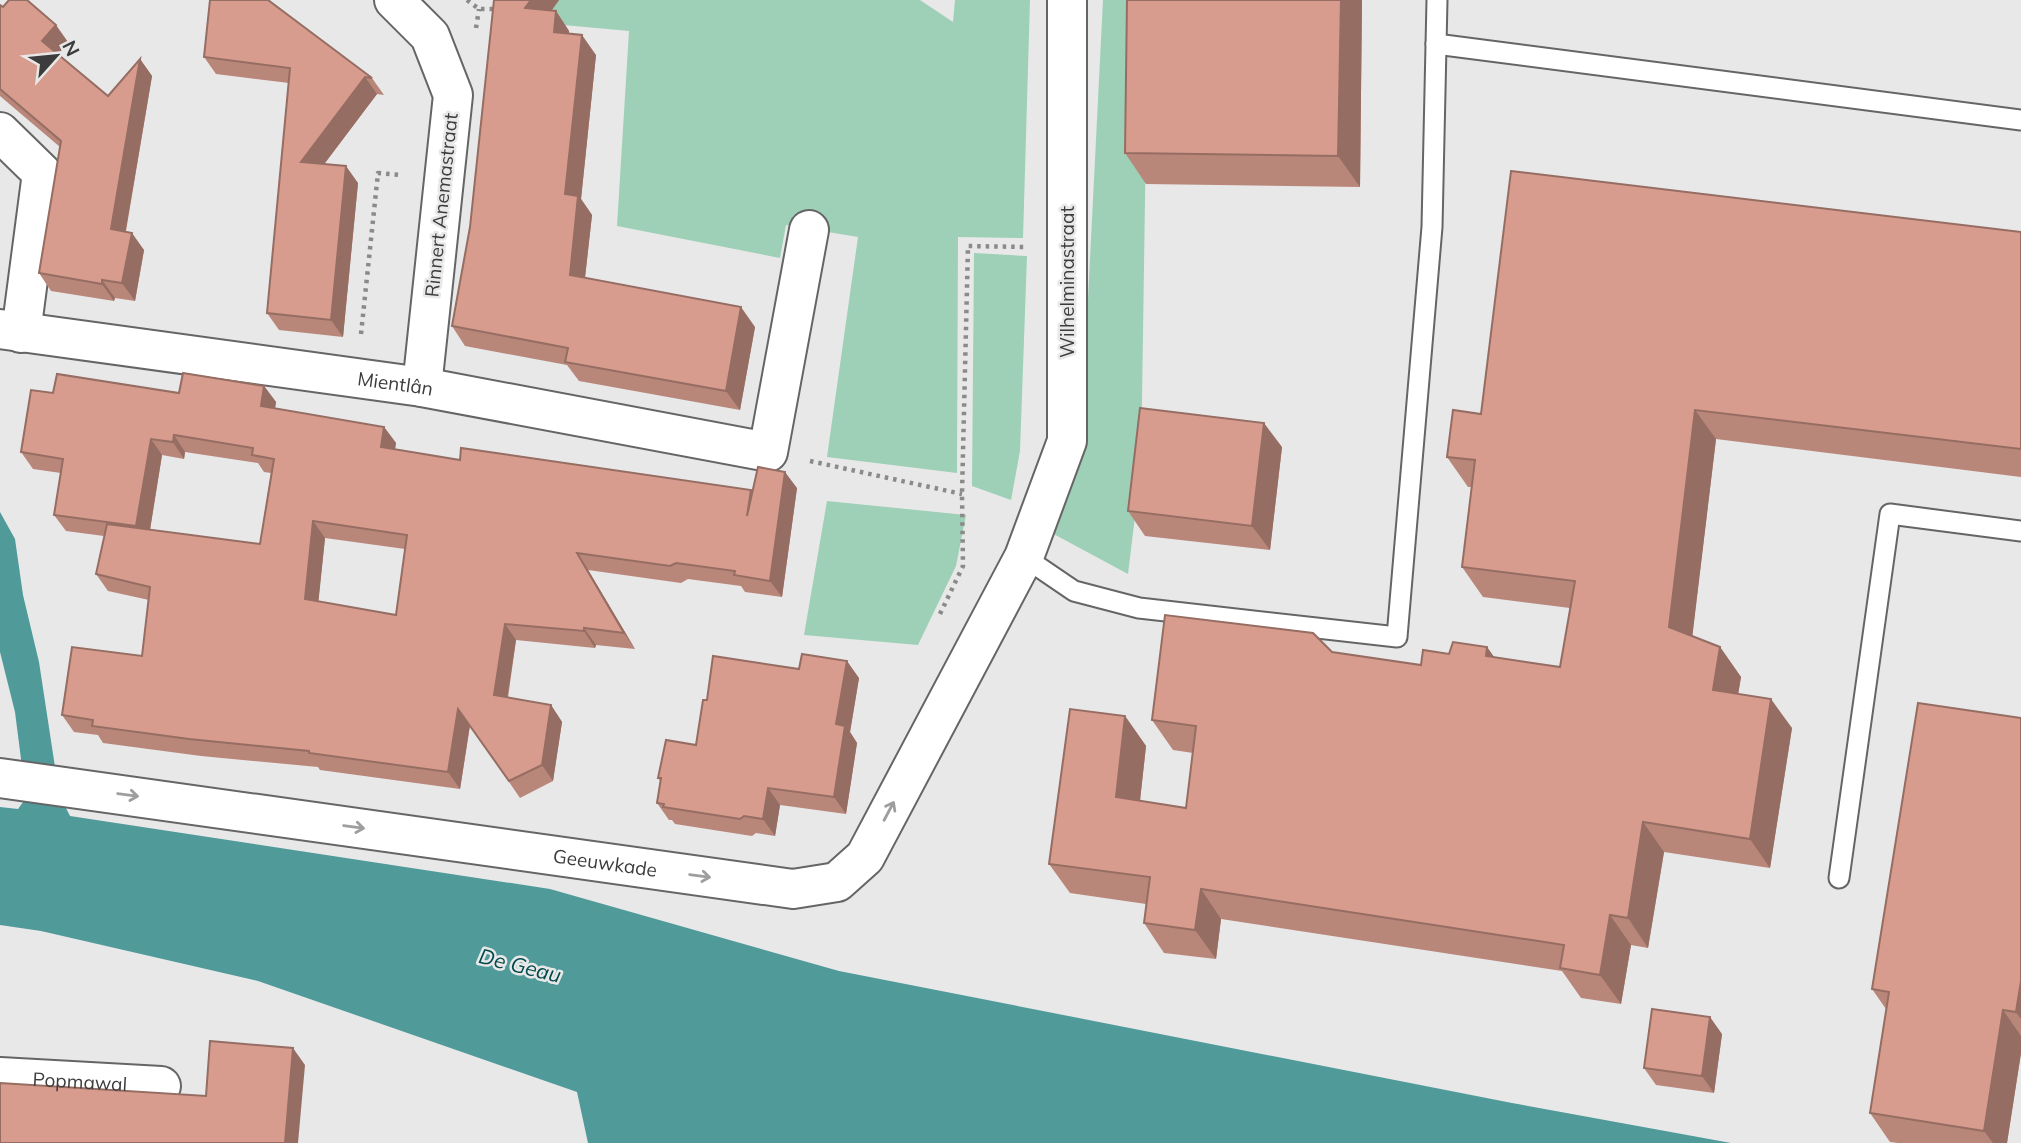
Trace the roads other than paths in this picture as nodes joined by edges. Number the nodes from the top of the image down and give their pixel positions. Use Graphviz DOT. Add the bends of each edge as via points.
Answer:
graph roads {
  1 [pos="394,0"];
  2 [pos="1067,0"];
  3 [pos="1437,0"];
  4 [pos="1436,44"];
  5 [pos="2021,120"];
  6 [pos="0,132"];
  7 [pos="809,230"];
  8 [pos="10,331"];
  9 [pos="422,387"];
  10 [pos="2021,531"];
  11 [pos="1024,556"];
  12 [pos="29,782"];
  13 [pos="1839,878"];
  14 [pos="0,1077"];
  15 [pos="161,1086"];
  1 -- 9 [label="street, Rinnert Anemastraat" via="430,36 453,95"];
  2 -- 11 [label="street, Wilhelminastraat" via="1067,441"];
  3 -- 4 [label="lane"];
  4 -- 5 [label="lane"];
  4 -- 11 [label="lane" via="1432,227 1397,637 1139,608 1073,591"];
  6 -- 8 [label="street, Mientlân" via="42,173"];
  7 -- 9 [label="street, Mientlân" via="768,452"];
  8 -- 9 [label="street, Mientlân"];
  10 -- 13 [label="lane" via="1890,514"];
  12 -- 11 [label="street, Geeuwkade, one-way" via="793,889 837,882 865,857"];
  14 -- 15 [label="street, Popmawal"];
}
